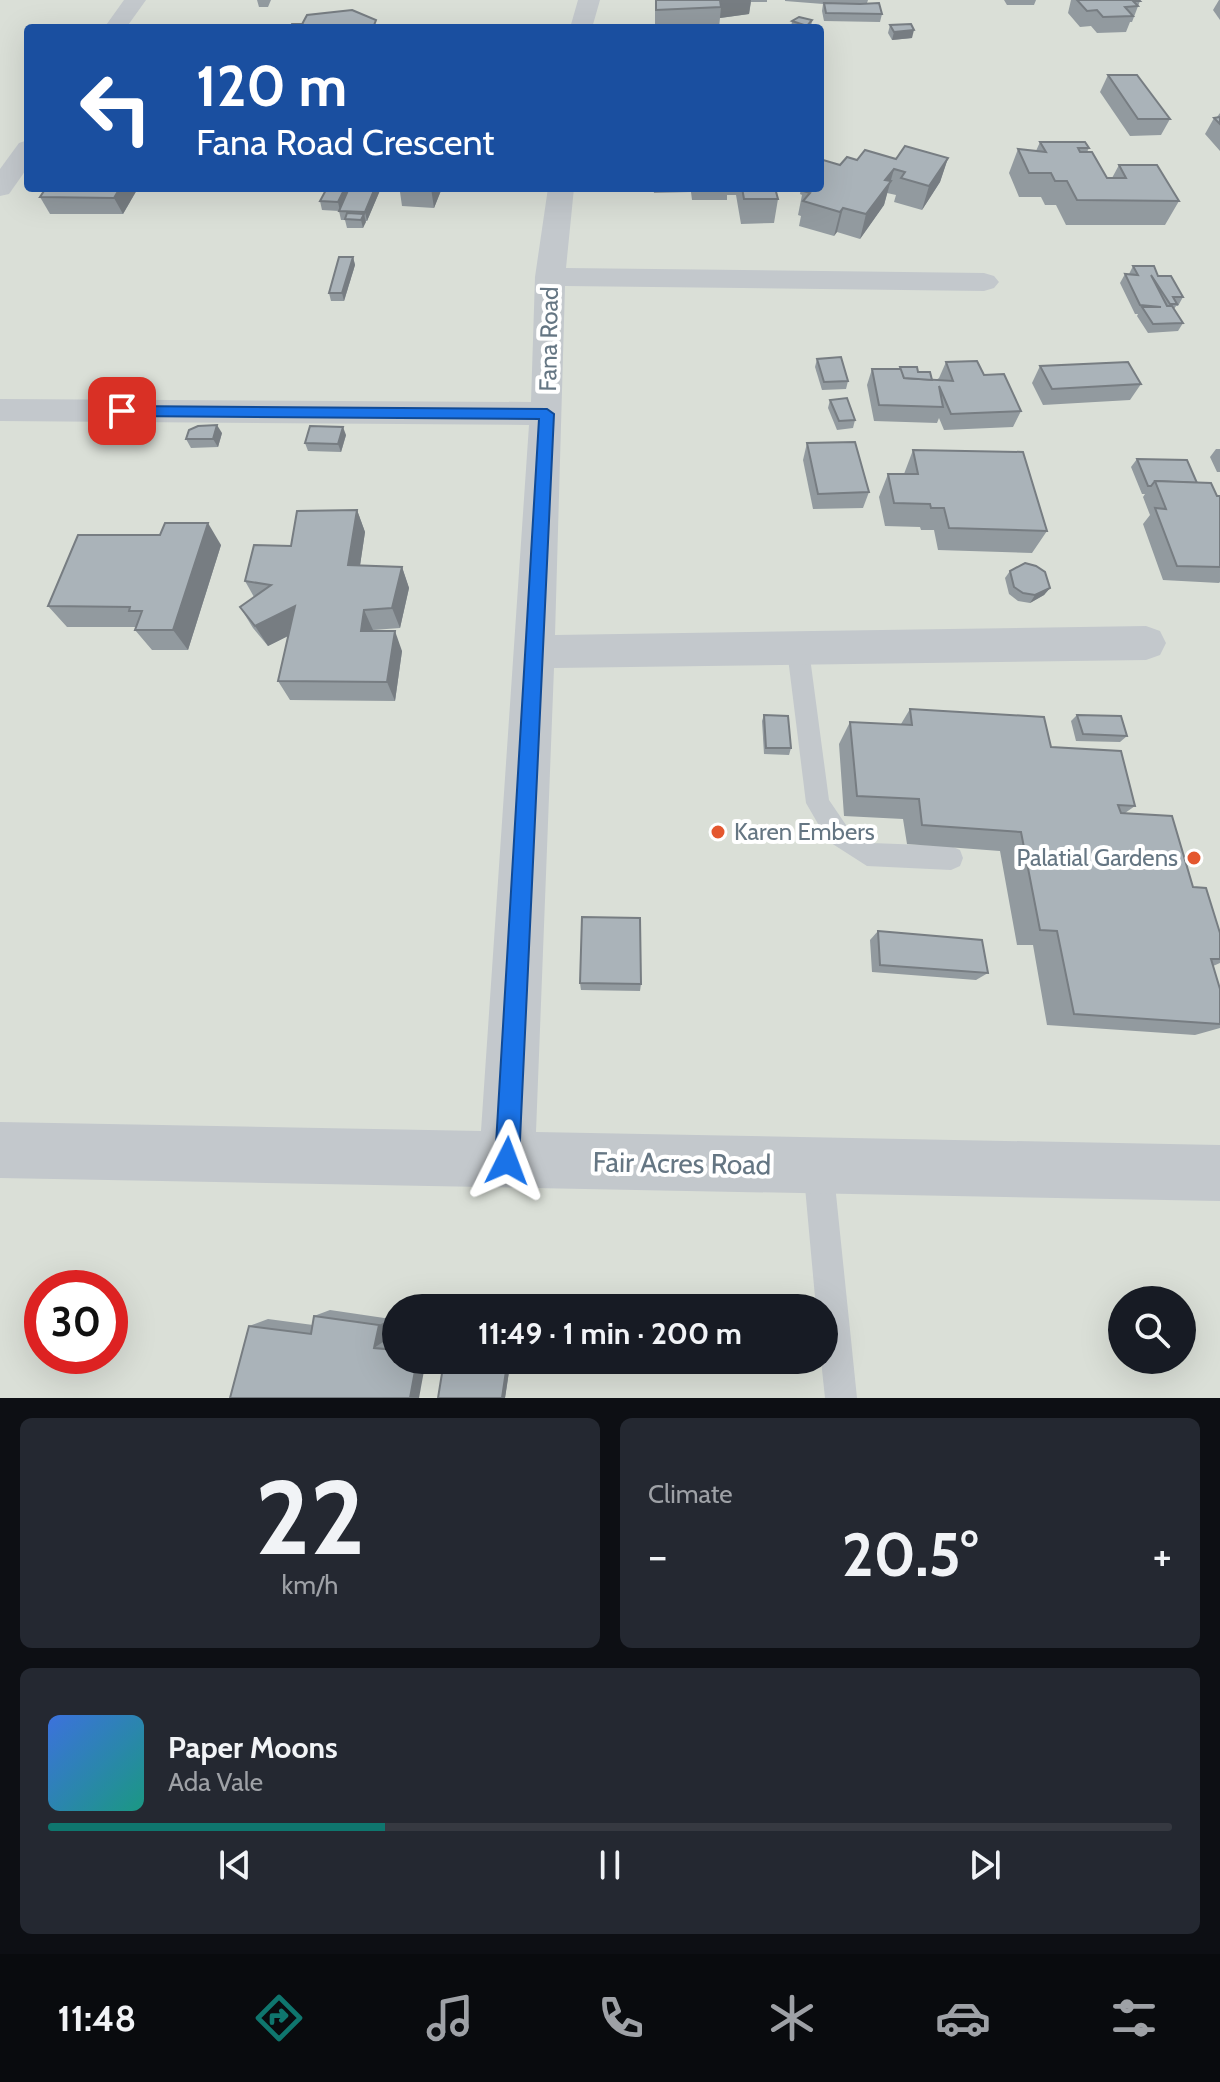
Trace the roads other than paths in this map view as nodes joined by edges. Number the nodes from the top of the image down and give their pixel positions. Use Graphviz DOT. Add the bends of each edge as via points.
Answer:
graph roads {
  1 [pos="135,0"];
  2 [pos="589,0"];
  3 [pos="118,24"];
  4 [pos="582,24"];
  5 [pos="24,154"];
  6 [pos="0,188"];
  7 [pos="561,192"];
  8 [pos="550,277"];
  9 [pos="984,282"];
  10 [pos="0,410"];
  11 [pos="547,414"];
  12 [pos="1146,643"];
  13 [pos="798,650"];
  14 [pos="533,652"];
  15 [pos="951,858"];
  16 [pos="0,1150"];
  17 [pos="507,1161"];
  18 [pos="818,1164"];
  19 [pos="1220,1173"];
  20 [pos="841,1398"];
  1 -- 3 [label="street"];
  2 -- 4 [label="street"];
  5 -- 6 [label="street"];
  7 -- 8 [label="street, Fana Road"];
  8 -- 9 [label="street"];
  8 -- 11 [label="street, Fana Road"];
  10 -- 11 [label="street"];
  11 -- 14 [label="street, Fana Road"];
  12 -- 13 [label="street"];
  13 -- 14 [label="street"];
  13 -- 15 [label="lane" via="818,803 837,833 867,854"];
  14 -- 17 [label="street, Fana Road"];
  16 -- 17 [label="street, Fair Acres Road"];
  17 -- 18 [label="street, Fair Acres Road"];
  18 -- 19 [label="street, Fair Acres Road"];
  18 -- 20 [label="lane"];
}
